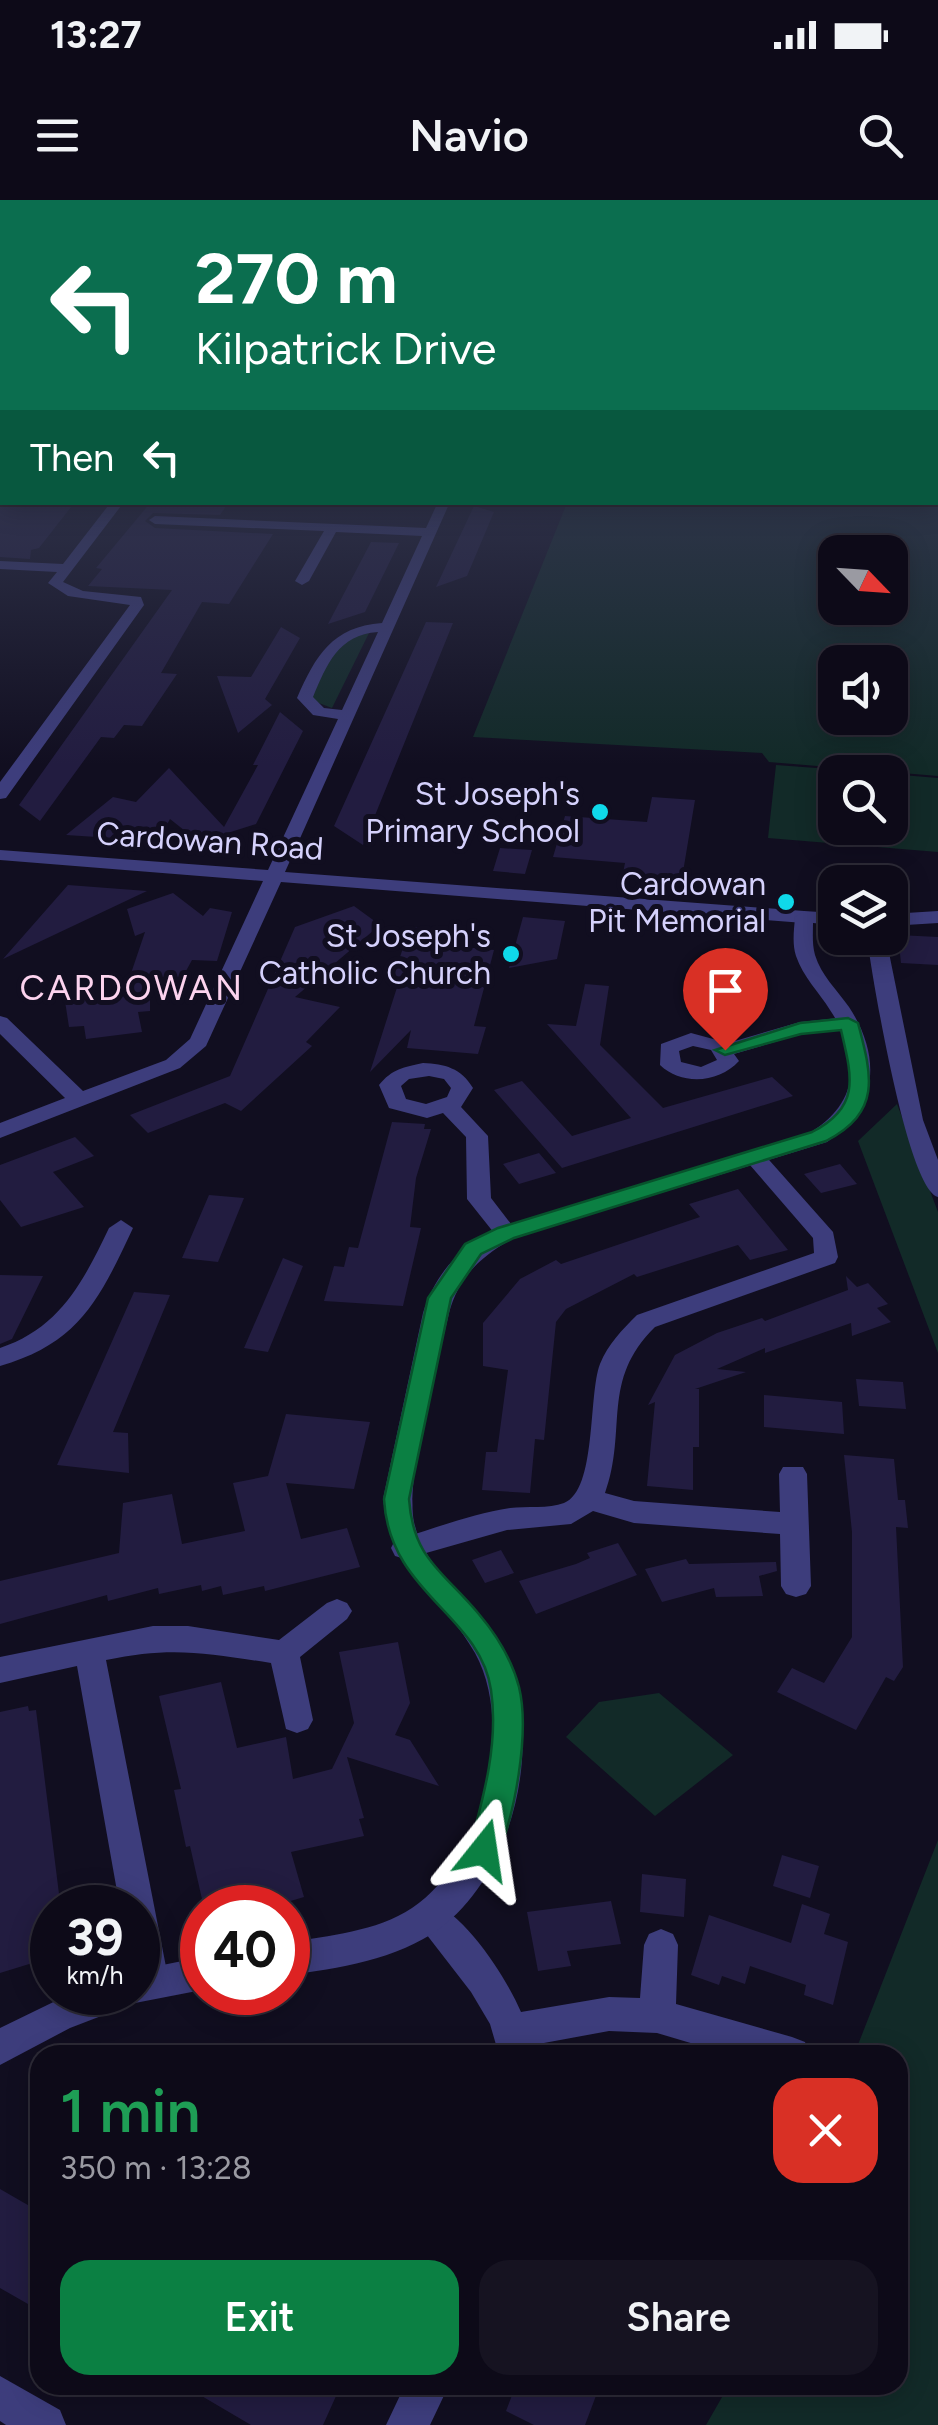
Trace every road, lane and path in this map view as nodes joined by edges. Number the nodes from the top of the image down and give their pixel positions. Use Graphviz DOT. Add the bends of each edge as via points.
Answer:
graph roads {
  1 [pos="71,558"];
  2 [pos="315,558"];
  3 [pos="419,558"];
  4 [pos="0,565"];
  5 [pos="62,568"];
  6 [pos="302,581"];
  7 [pos="388,627"];
  8 [pos="348,716"];
  9 [pos="0,794"];
  10 [pos="0,856"];
  11 [pos="276,876"];
  12 [pos="804,917"];
  13 [pos="818,917"];
  14 [pos="938,917"];
  15 [pos="908,919"];
  16 [pos="879,955"];
  17 [pos="0,1022"];
  18 [pos="848,1023"];
  19 [pos="725,1050"];
  20 [pos="80,1101"];
  21 [pos="448,1106"];
  22 [pos="0,1131"];
  23 [pos="754,1157"];
  24 [pos="938,1190"];
  25 [pos="121,1228"];
  26 [pos="506,1233"];
  27 [pos="0,1357"];
  28 [pos="793,1474"];
  29 [pos="590,1498"];
  30 [pos="794,1524"];
  31 [pos="405,1548"];
  32 [pos="796,1586"];
  33 [pos="337,1612"];
  34 [pos="89,1649"];
  35 [pos="284,1653"];
  36 [pos="0,1670"];
  37 [pos="297,1720"];
  38 [pos="132,1885"];
  39 [pos="430,1917"];
  40 [pos="661,1945"];
  41 [pos="310,1955"];
  42 [pos="59,2015"];
  43 [pos="657,2016"];
  44 [pos="515,2043"];
  45 [pos="757,2045"];
  46 [pos="0,2048"];
  47 [pos="423,2395"];
  48 [pos="0,2398"];
  49 [pos="45,2425"];
  50 [pos="407,2425"];
  1 -- 5 [label="street"];
  2 -- 6 [label="street"];
  3 -- 7 [label="street"];
  4 -- 5 [label="street"];
  5 -- 9 [label="street" via="55,583 64,591 137,605"];
  7 -- 8 [label="street"];
  7 -- 8 [label="street" via="331,642 316,671 305,698 319,712"];
  8 -- 11 [label="street"];
  10 -- 11 [label="street, Cardowan Road"];
  11 -- 12 [label="street, Cardowan Road"];
  11 -- 20 [label="street" via="192,1052"];
  12 -- 13 [label="street, Cardowan Road"];
  12 -- 18 [label="street" via="804,953"];
  14 -- 15 [label="street"];
  16 -- 24 [label="street" via="912,1120"];
  17 -- 20 [label="street"];
  18 -- 19 [label="street" via="800,1028"];
  18 -- 23 [label="street" via="861,1073 854,1110 819,1137"];
  20 -- 22 [label="street"];
  21 -- 26 [label="street" via="477,1136 479,1199"];
  23 -- 26 [label="street"];
  23 -- 29 [label="street" via="824,1237 826,1257 646,1321 625,1338 607,1378"];
  25 -- 27 [label="street" via="73,1318 34,1346"];
  26 -- 31 [label="street" via="473,1249 440,1298 397,1499"];
  28 -- 30 [label="street"];
  29 -- 30 [label="street" via="634,1512"];
  29 -- 31 [label="street" via="572,1512 507,1519"];
  30 -- 32 [label="street"];
  31 -- 39 [label="street" via="468,1620 505,1688 500,1793 484,1850"];
  33 -- 35 [label="street"];
  34 -- 35 [label="street" via="188,1638"];
  34 -- 36 [label="street"];
  34 -- 38 [label="street"];
  35 -- 37 [label="street"];
  39 -- 41 [label="street" via="392,1937"];
  39 -- 44 [label="street" via="456,1944"];
  40 -- 43 [label="street"];
  42 -- 46 [label="street"];
  43 -- 44 [label="street" via="609,2014"];
  43 -- 45 [label="street"];
  47 -- 50 [label="street"];
  48 -- 49 [label="street"];
}
